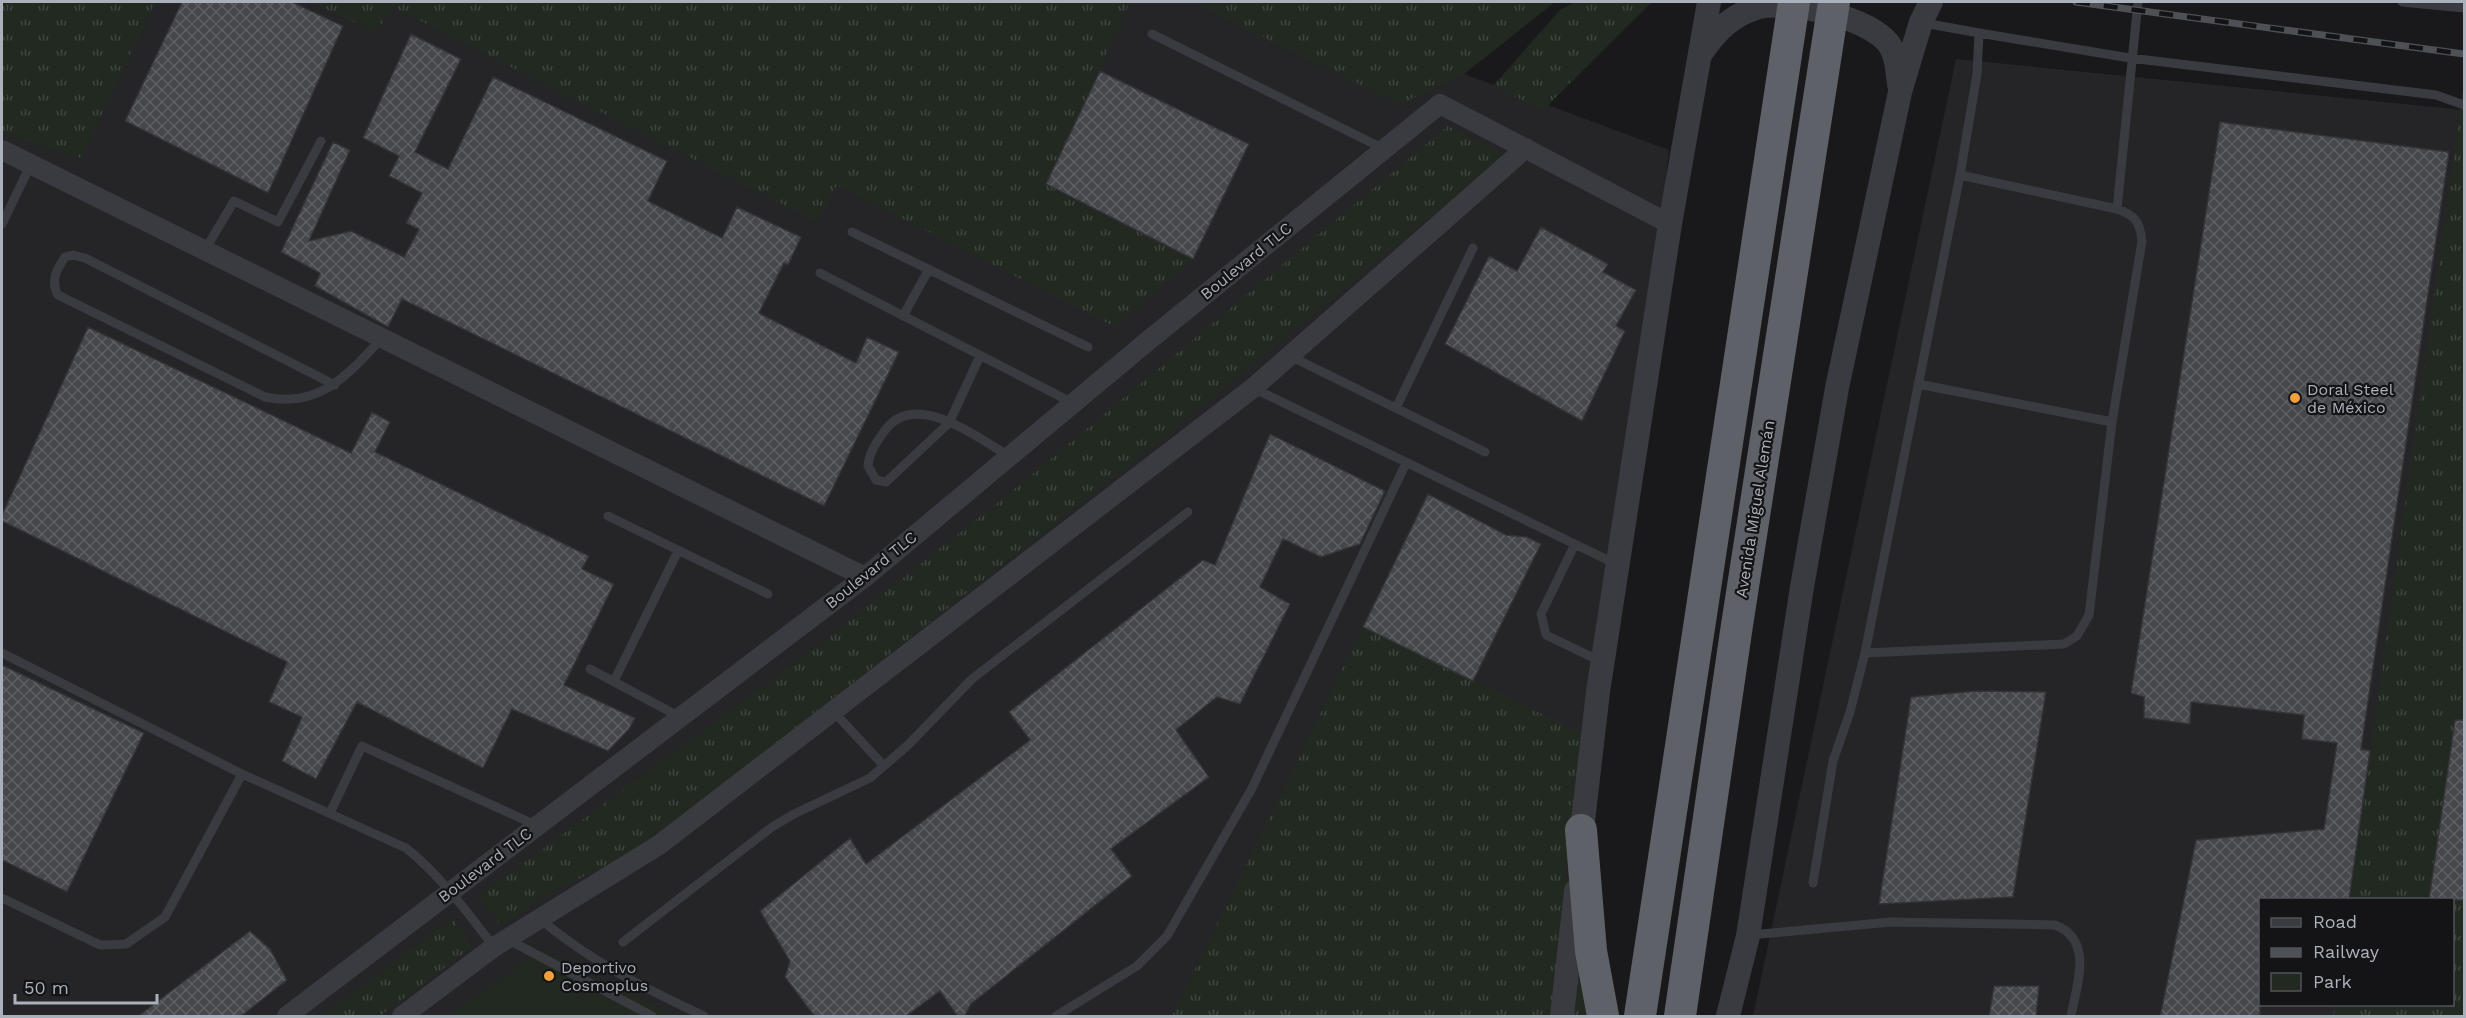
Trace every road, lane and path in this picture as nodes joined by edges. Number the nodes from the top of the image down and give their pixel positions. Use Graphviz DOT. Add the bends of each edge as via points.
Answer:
graph roads {
  1 [pos="1709,2"];
  2 [pos="1794,2"];
  3 [pos="1834,2"];
  4 [pos="2138,2"];
  5 [pos="2402,2"];
  6 [pos="2464,8"];
  7 [pos="1926,12"];
  8 [pos="1979,33"];
  9 [pos="1152,34"];
  10 [pos="2130,58"];
  11 [pos="1697,59"];
  12 [pos="1900,92"];
  13 [pos="2464,105"];
  14 [pos="321,141"];
  15 [pos="1526,148"];
  16 [pos="1384,149"];
  17 [pos="2,150"];
  18 [pos="31,164"];
  19 [pos="1960,175"];
  20 [pos="2116,209"];
  21 [pos="2,224"];
  22 [pos="1670,224"];
  23 [pos="852,232"];
  24 [pos="1473,248"];
  25 [pos="205,249"];
  26 [pos="929,269"];
  27 [pos="820,273"];
  28 [pos="903,316"];
  29 [pos="382,338"];
  30 [pos="1088,347"];
  31 [pos="980,356"];
  32 [pos="1290,356"];
  33 [pos="1918,384"];
  34 [pos="336,385"];
  35 [pos="1253,388"];
  36 [pos="1073,403"];
  37 [pos="1395,408"];
  38 [pos="2112,422"];
  39 [pos="949,423"];
  40 [pos="1485,453"];
  41 [pos="1009,456"];
  42 [pos="1406,463"];
  43 [pos="1188,512"];
  44 [pos="608,516"];
  45 [pos="1575,544"];
  46 [pos="678,551"];
  47 [pos="1618,565"];
  48 [pos="865,577"];
  49 [pos="768,594"];
  50 [pos="2,653"];
  51 [pos="1865,653"];
  52 [pos="1602,662"];
  53 [pos="590,669"];
  54 [pos="614,681"];
  55 [pos="833,711"];
  56 [pos="681,717"];
  57 [pos="884,766"];
  58 [pos="242,774"];
  59 [pos="330,813"];
  60 [pos="538,826"];
  61 [pos="1581,830"];
  62 [pos="1813,884"];
  63 [pos="451,891"];
  64 [pos="2,898"];
  65 [pos="541,920"];
  66 [pos="1748,936"];
  67 [pos="623,942"];
  68 [pos="500,943"];
  69 [pos="287,1017"];
  70 [pos="402,1017"];
  71 [pos="652,1017"];
  72 [pos="704,1017"];
  73 [pos="1056,1017"];
  74 [pos="1562,1017"];
  75 [pos="1603,1017"];
  76 [pos="1640,1017"];
  77 [pos="1680,1017"];
  78 [pos="1728,1017"];
  79 [pos="2071,1017"];
  1 -- 11 [label="street"];
  2 -- 76 [label="highway"];
  3 -- 77 [label="highway, Avenida Miguel Alemán"];
  4 -- 10 [label="lane"];
  5 -- 6 [label="lane"];
  7 -- 8 [label="lane"];
  7 -- 12 [label="street"];
  8 -- 10 [label="lane"];
  8 -- 19 [label="lane" via="1977,74"];
  9 -- 16 [label="lane"];
  10 -- 13 [label="lane" via="2436,95"];
  10 -- 20 [label="lane"];
  11 -- 12 [label="street" via="1720,28 1748,11 1774,5 1809,8 1851,20 1888,43 1895,56"];
  11 -- 22 [label="street"];
  12 -- 66 [label="street" via="1837,388"];
  14 -- 25 [label="lane" via="278,222 234,201"];
  15 -- 16 [label="street, Boulevard TLC" via="1440,104"];
  15 -- 22 [label="street"];
  15 -- 32 [label="street"];
  16 -- 36 [label="street, Boulevard TLC"];
  17 -- 18 [label="street"];
  18 -- 21 [label="lane"];
  18 -- 25 [label="street"];
  19 -- 20 [label="lane"];
  19 -- 33 [label="lane"];
  20 -- 38 [label="lane" via="2130,213 2140,224 2142,241"];
  22 -- 47 [label="street"];
  23 -- 26 [label="lane"];
  24 -- 37 [label="lane"];
  25 -- 29 [label="street"];
  26 -- 28 [label="lane"];
  26 -- 30 [label="lane"];
  27 -- 28 [label="lane"];
  28 -- 31 [label="lane"];
  29 -- 34 [label="lane"];
  29 -- 48 [label="street"];
  31 -- 36 [label="lane"];
  31 -- 39 [label="lane"];
  32 -- 35 [label="street"];
  32 -- 37 [label="lane"];
  33 -- 38 [label="lane"];
  33 -- 51 [label="lane"];
  34 -- 34 [label="lane" via="307,397 282,401 265,397 58,295 55,276 65,257 86,258"];
  35 -- 42 [label="lane"];
  35 -- 55 [label="street"];
  36 -- 41 [label="street, Boulevard TLC"];
  37 -- 40 [label="lane"];
  38 -- 51 [label="lane" via="2090,615 2077,636 2064,644"];
  39 -- 39 [label="lane" via="891,478 881,482 871,476 868,466 874,446 897,417 923,413"];
  39 -- 41 [label="lane"];
  41 -- 48 [label="street, Boulevard TLC"];
  42 -- 45 [label="lane"];
  42 -- 73 [label="lane" via="1251,790 1179,918 1137,966"];
  43 -- 57 [label="lane" via="972,679"];
  44 -- 46 [label="lane"];
  45 -- 47 [label="lane"];
  45 -- 52 [label="lane" via="1541,614 1546,635"];
  46 -- 49 [label="lane"];
  46 -- 54 [label="lane"];
  47 -- 52 [label="street"];
  48 -- 56 [label="street, Boulevard TLC"];
  50 -- 58 [label="lane"];
  51 -- 62 [label="lane" via="1851,712 1833,761"];
  52 -- 61 [label="street"];
  53 -- 54 [label="lane"];
  54 -- 56 [label="lane"];
  55 -- 57 [label="lane"];
  55 -- 65 [label="street" via="659,845"];
  56 -- 60 [label="street, Boulevard TLC"];
  57 -- 67 [label="lane" via="870,778 772,827"];
  58 -- 59 [label="lane"];
  58 -- 64 [label="lane" via="165,917 126,944 100,945"];
  59 -- 60 [label="lane" via="362,746"];
  59 -- 63 [label="lane" via="405,848"];
  60 -- 63 [label="street, Boulevard TLC"];
  61 -- 74 [label="street"];
  61 -- 75 [label="highway" via="1591,951"];
  63 -- 68 [label="lane"];
  63 -- 69 [label="street, Boulevard TLC"];
  65 -- 68 [label="street"];
  65 -- 72 [label="lane" via="577,950"];
  66 -- 78 [label="street"];
  66 -- 79 [label="lane" via="1891,922 2055,925 2067,929 2079,943 2080,966"];
  68 -- 70 [label="street"];
  68 -- 71 [label="lane"];
}
